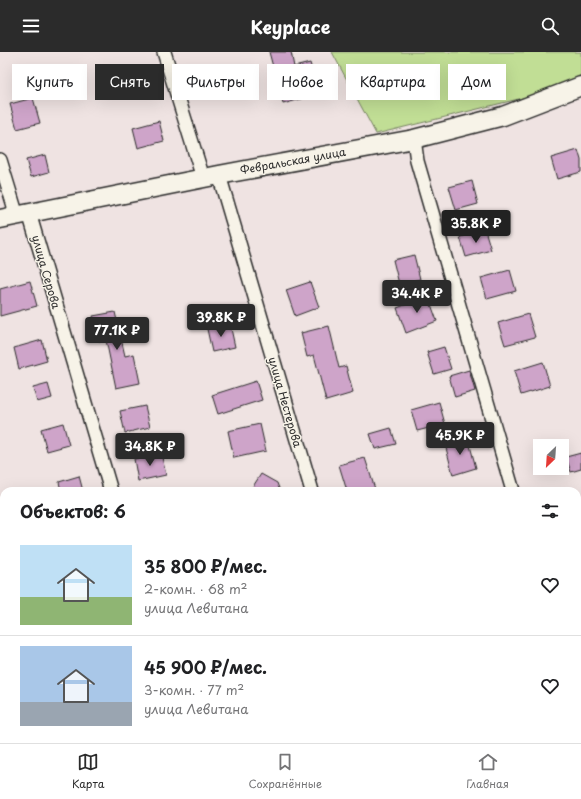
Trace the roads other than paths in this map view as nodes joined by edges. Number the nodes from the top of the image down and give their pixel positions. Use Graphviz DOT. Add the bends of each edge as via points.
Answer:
graph roads {
  1 [pos="164,52"];
  2 [pos="581,86"];
  3 [pos="414,139"];
  4 [pos="0,160"];
  5 [pos="211,176"];
  6 [pos="23,214"];
  7 [pos="0,219"];
  8 [pos="110,487"];
  9 [pos="311,487"];
  10 [pos="512,487"];
  1 -- 5 [label="street, улица Нестерова"];
  2 -- 3 [label="main road, Февральская улица" via="502,116"];
  3 -- 5 [label="main road, Февральская улица"];
  3 -- 10 [label="street" via="417,161"];
  4 -- 6 [label="street, улица Серова"];
  5 -- 6 [label="main road, Февральская улица"];
  5 -- 9 [label="street, улица Нестерова"];
  6 -- 7 [label="main road, Февральская улица"];
  6 -- 8 [label="street, улица Серова"];
}
